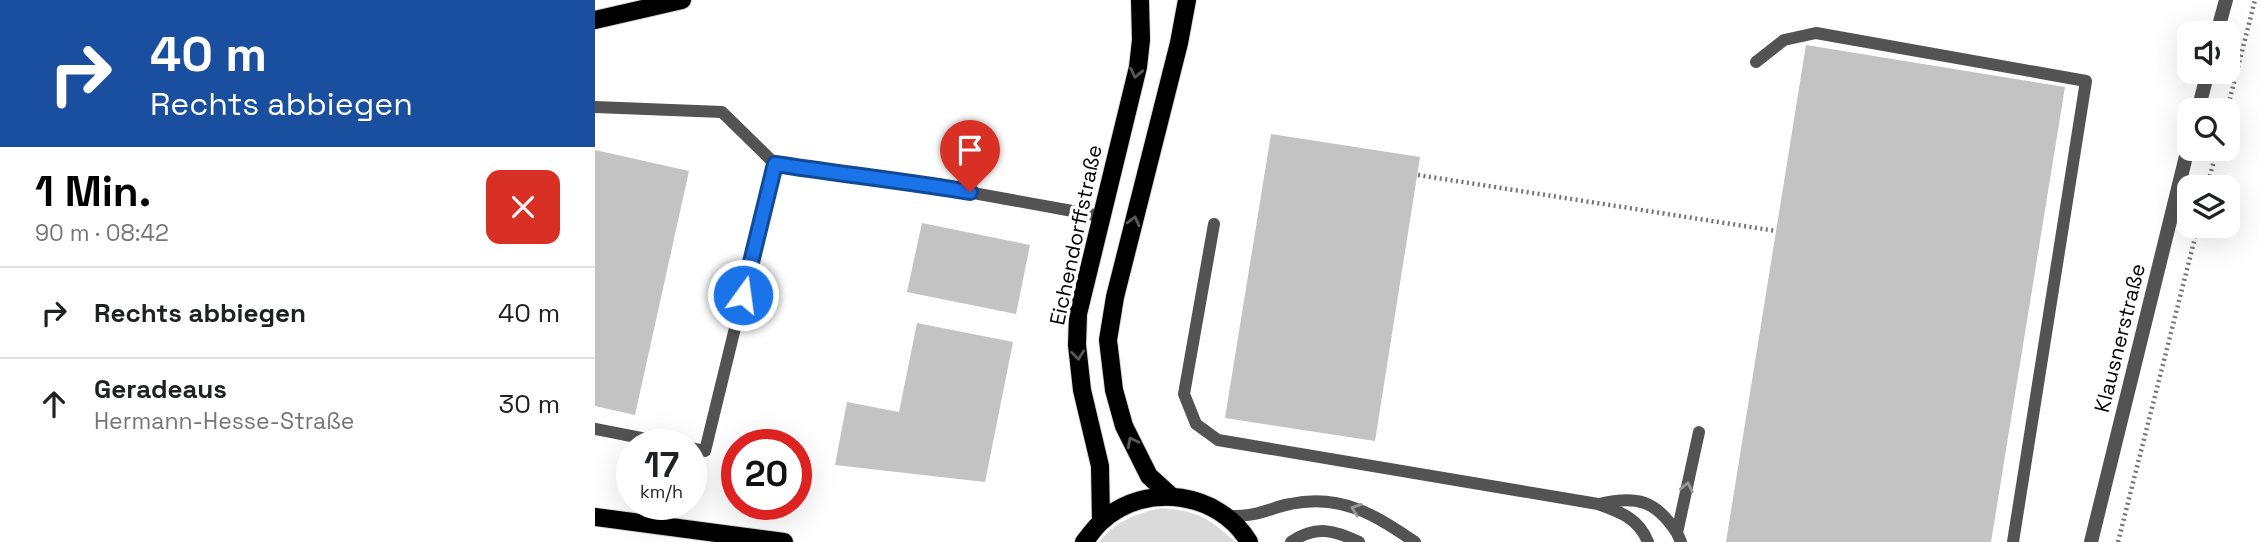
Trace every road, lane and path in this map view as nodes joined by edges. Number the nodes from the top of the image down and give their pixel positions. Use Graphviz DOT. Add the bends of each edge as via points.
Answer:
graph roads {
  1 [pos="682,0"];
  2 [pos="1140,0"];
  3 [pos="1187,0"];
  4 [pos="2226,0"];
  5 [pos="2255,0"];
  6 [pos="595,20"];
  7 [pos="2220,21"];
  8 [pos="1756,62"];
  9 [pos="2230,98"];
  10 [pos="595,107"];
  11 [pos="2185,161"];
  12 [pos="775,164"];
  13 [pos="1418,175"];
  14 [pos="1100,216"];
  15 [pos="1214,225"];
  16 [pos="1776,232"];
  17 [pos="2195,238"];
  18 [pos="595,429"];
  19 [pos="1699,432"];
  20 [pos="616,433"];
  21 [pos="707,443"];
  22 [pos="1171,496"];
  23 [pos="1598,504"];
  24 [pos="1227,516"];
  25 [pos="595,517"];
  26 [pos="1101,521"];
  27 [pos="1679,537"];
  28 [pos="784,542"];
  29 [pos="1084,542"];
  30 [pos="1249,542"];
  31 [pos="1291,542"];
  32 [pos="1359,542"];
  33 [pos="1415,542"];
  34 [pos="1648,542"];
  35 [pos="2013,542"];
  36 [pos="2091,542"];
  37 [pos="2118,542"];
  1 -- 6 [label="main road"];
  2 -- 14 [label="main road, Eichendorffstraße, one-way" via="1138,67"];
  22 -- 3 [label="main road, one-way" via="1149,477 1124,426 1108,340"];
  4 -- 7 [label="street"];
  5 -- 9 [label="path"];
  8 -- 35 [label="lane" via="1784,40 1816,33 2086,81"];
  10 -- 12 [label="lane" via="722,112"];
  11 -- 36 [label="street, Klausnerstraße"];
  12 -- 14 [label="lane" via="918,183"];
  12 -- 21 [label="lane"];
  13 -- 16 [label="path"];
  14 -- 26 [label="main road, Eichendorffstraße, one-way" via="1078,314 1077,345 1100,466"];
  15 -- 23 [label="lane" via="1184,394 1196,424 1218,440"];
  17 -- 37 [label="path"];
  18 -- 20 [label="lane"];
  27 -- 19 [label="lane, one-way"];
  22 -- 24 [label="main road" via="1201,502"];
  22 -- 26 [label="main road" via="1134,502"];
  23 -- 27 [label="lane" via="1619,499 1653,506 1666,515"];
  23 -- 34 [label="lane" via="1635,521"];
  24 -- 30 [label="main road"];
  33 -- 24 [label="lane, one-way" via="1378,517 1321,500"];
  25 -- 28 [label="main road"];
  26 -- 29 [label="main road"];
  31 -- 32 [label="lane" via="1329,530"];
}
